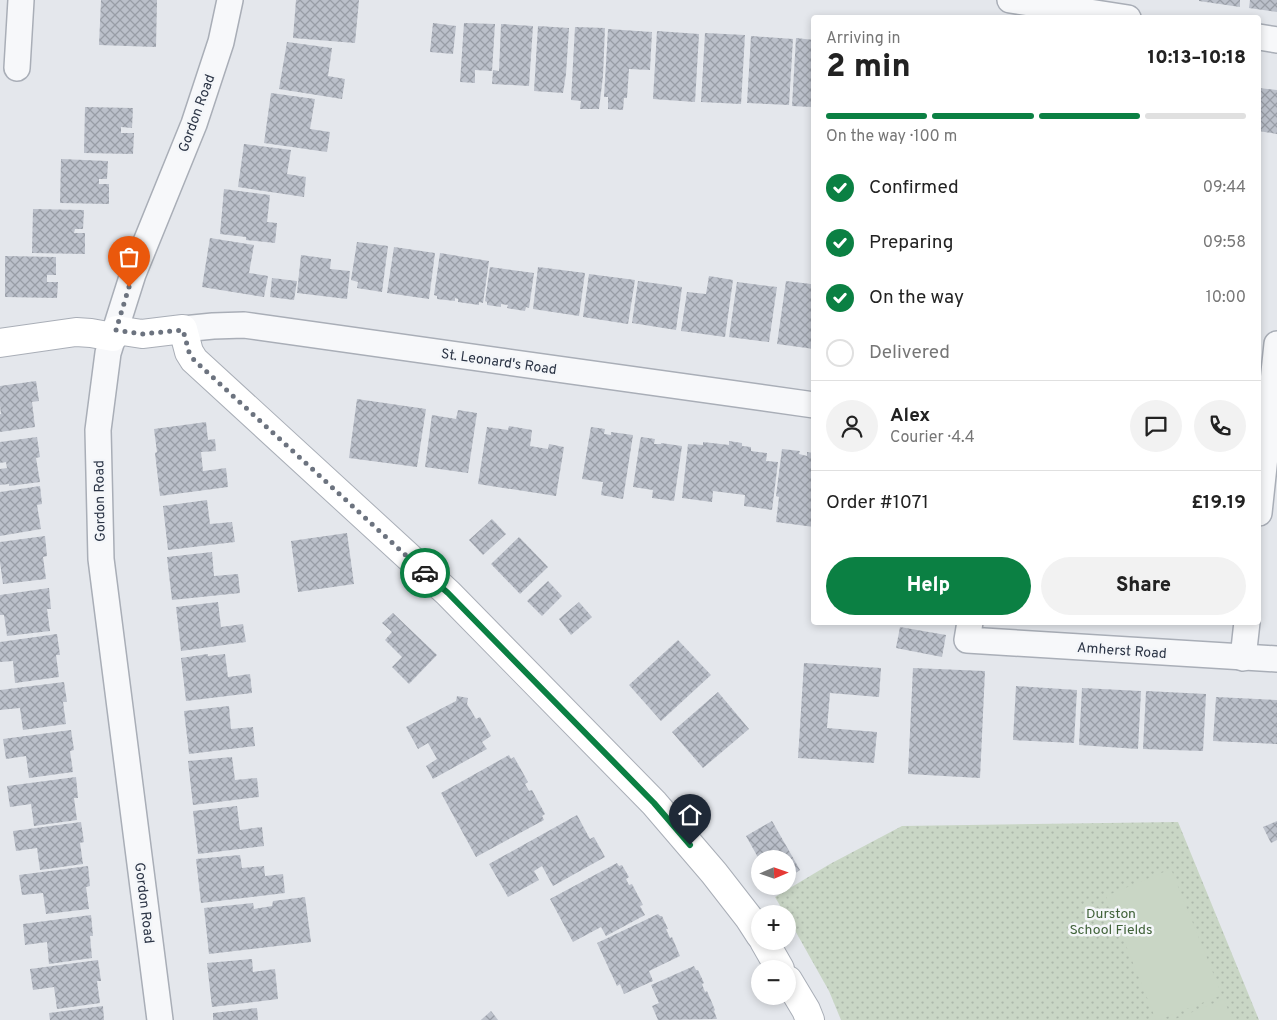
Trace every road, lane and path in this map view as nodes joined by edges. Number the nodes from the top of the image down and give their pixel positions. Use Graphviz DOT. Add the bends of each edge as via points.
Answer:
graph roads {
  1 [pos="22,0"];
  2 [pos="230,0"];
  3 [pos="1008,0"];
  4 [pos="1005,15"];
  5 [pos="1108,15"];
  6 [pos="1261,37"];
  7 [pos="1277,40"];
  8 [pos="17,68"];
  9 [pos="183,330"];
  10 [pos="115,334"];
  11 [pos="0,343"];
  12 [pos="1277,344"];
  13 [pos="811,405"];
  14 [pos="1261,494"];
  15 [pos="1247,625"];
  16 [pos="969,631"];
  17 [pos="1243,658"];
  18 [pos="1277,659"];
  19 [pos="751,921"];
  20 [pos="796,993"];
  21 [pos="160,1020"];
  22 [pos="810,1020"];
  1 -- 8 [label="street"];
  2 -- 10 [label="street, Gordon Road" via="221,42 194,124 136,266"];
  3 -- 4 [label="street"];
  3 -- 5 [label="street"];
  6 -- 7 [label="street"];
  9 -- 10 [label="street"];
  9 -- 13 [label="street, St. Leonard's Road" via="244,325"];
  9 -- 19 [label="street" via="194,360 448,593 654,803"];
  10 -- 11 [label="street" via="76,332"];
  10 -- 21 [label="street, Gordon Road" via="108,353 98,430 100,559"];
  12 -- 14 [label="street"];
  15 -- 17 [label="street"];
  16 -- 17 [label="street, Amherst Road"];
  17 -- 18 [label="street, Amherst Road"];
  20 -- 22 [label="street"];
}
